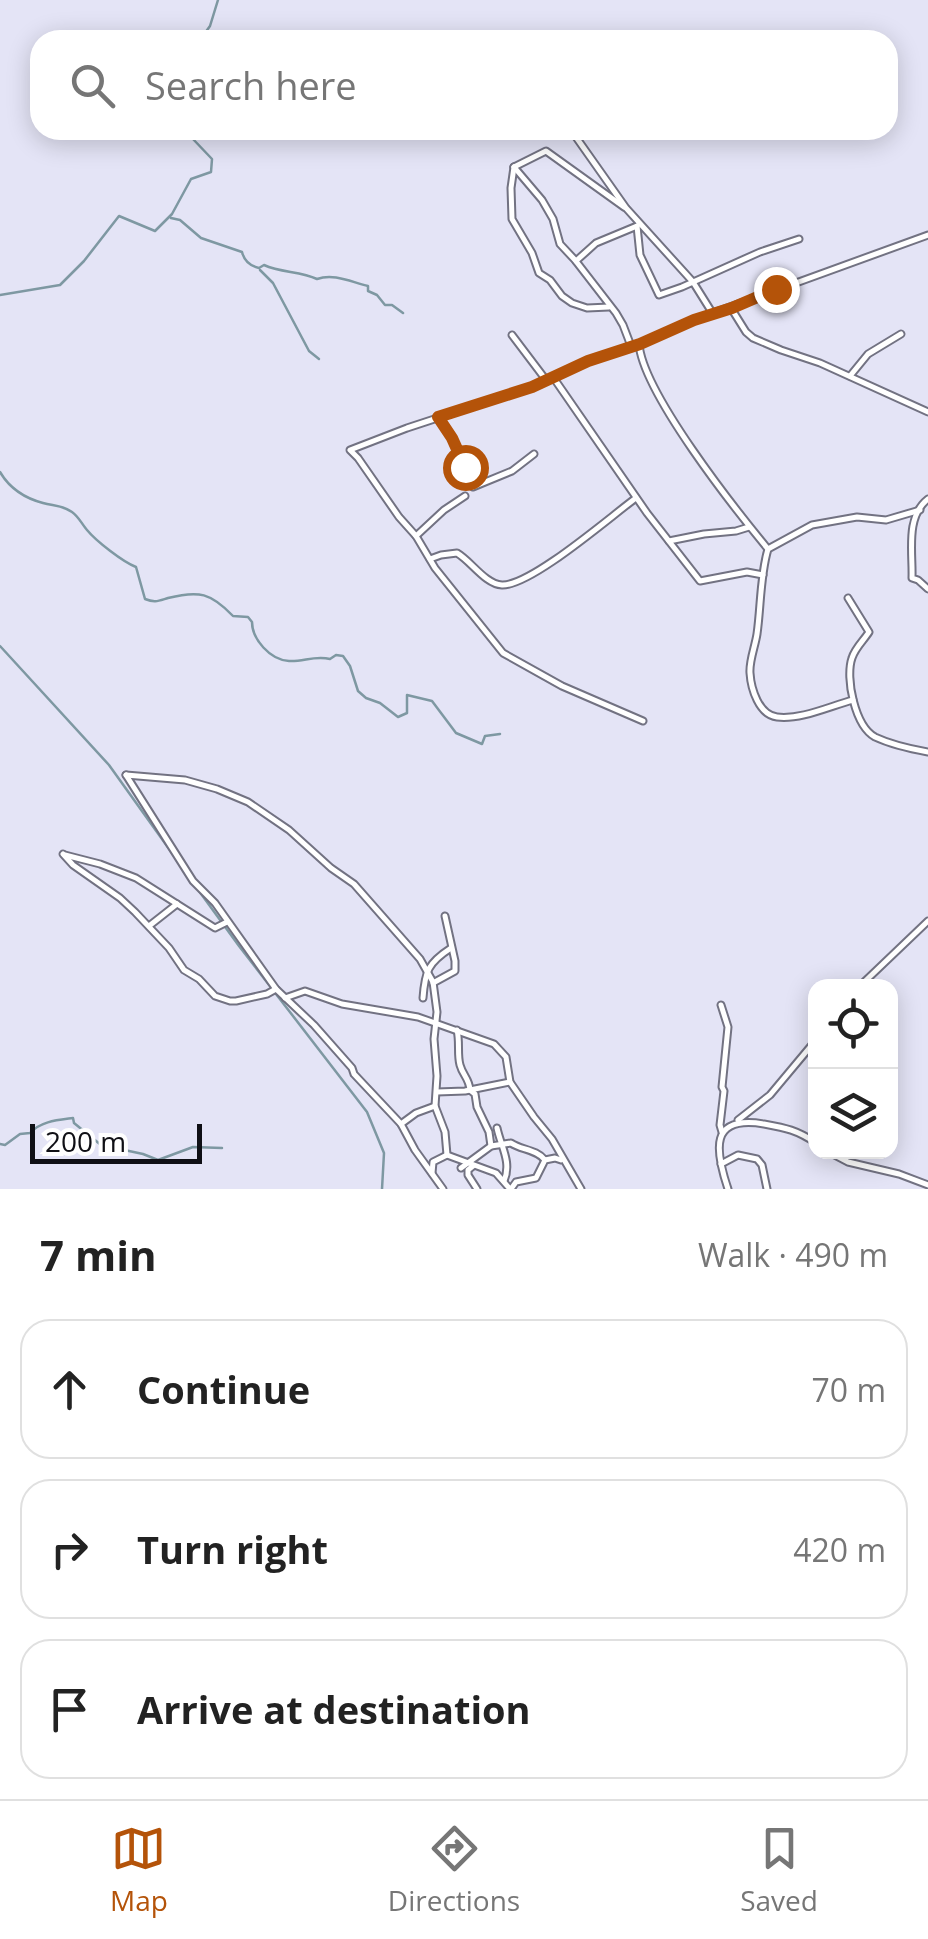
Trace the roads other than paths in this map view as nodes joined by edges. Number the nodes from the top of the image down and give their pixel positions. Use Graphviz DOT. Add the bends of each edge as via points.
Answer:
graph roads {
  1 [pos="578,140"];
  2 [pos="514,167"];
  3 [pos="626,208"];
  4 [pos="639,225"];
  5 [pos="928,235"];
  6 [pos="799,239"];
  7 [pos="576,261"];
  8 [pos="693,282"];
  9 [pos="610,307"];
  10 [pos="732,308"];
  11 [pos="713,314"];
  12 [pos="512,334"];
  13 [pos="901,334"];
  14 [pos="640,344"];
  15 [pos="631,346"];
  16 [pos="850,376"];
  17 [pos="550,379"];
  18 [pos="928,412"];
  19 [pos="438,417"];
  20 [pos="534,454"];
  21 [pos="465,496"];
  22 [pos="636,498"];
  23 [pos="928,499"];
  24 [pos="920,510"];
  25 [pos="750,527"];
  26 [pos="416,536"];
  27 [pos="668,541"];
  28 [pos="768,549"];
  29 [pos="430,560"];
  30 [pos="762,575"];
  31 [pos="928,589"];
  32 [pos="848,598"];
  33 [pos="853,700"];
  34 [pos="643,721"];
  35 [pos="928,752"];
  36 [pos="177,904"];
  37 [pos="445,916"];
  38 [pos="928,921"];
  39 [pos="227,922"];
  40 [pos="149,926"];
  41 [pos="451,948"];
  42 [pos="427,970"];
  43 [pos="867,979"];
  44 [pos="433,983"];
  45 [pos="276,989"];
  46 [pos="284,998"];
  47 [pos="423,998"];
  48 [pos="722,1006"];
  49 [pos="437,1023"];
  50 [pos="457,1030"];
  51 [pos="808,1050"];
  52 [pos="510,1082"];
  53 [pos="470,1090"];
  54 [pos="437,1092"];
  55 [pos="435,1106"];
  56 [pos="736,1122"];
  57 [pos="400,1124"];
  58 [pos="497,1128"];
  59 [pos="722,1132"];
  60 [pos="808,1138"];
  61 [pos="501,1144"];
  62 [pos="490,1146"];
  63 [pos="447,1155"];
  64 [pos="842,1159"];
  65 [pos="545,1160"];
  66 [pos="564,1161"];
  67 [pos="721,1164"];
  68 [pos="467,1166"];
  69 [pos="432,1175"];
  70 [pos="504,1181"];
  71 [pos="928,1185"];
  72 [pos="580,1188"];
  73 [pos="443,1189"];
  74 [pos="477,1189"];
  75 [pos="510,1189"];
  76 [pos="571,1189"];
  77 [pos="728,1189"];
  78 [pos="767,1189"];
  1 -- 3 [label="street"];
  2 -- 3 [label="street" via="546,151"];
  2 -- 7 [label="street" via="548,208 560,244"];
  2 -- 9 [label="street" via="512,218 539,272 572,303"];
  3 -- 4 [label="street"];
  4 -- 7 [label="street" via="596,243"];
  4 -- 8 [label="street"];
  4 -- 8 [label="street" via="640,255 659,295"];
  5 -- 10 [label="street"];
  6 -- 8 [label="street"];
  7 -- 9 [label="street"];
  8 -- 11 [label="street"];
  9 -- 15 [label="street"];
  10 -- 11 [label="street"];
  10 -- 16 [label="street" via="754,338"];
  11 -- 14 [label="street"];
  12 -- 17 [label="street"];
  13 -- 16 [label="street"];
  14 -- 15 [label="street"];
  14 -- 25 [label="street" via="671,416"];
  15 -- 17 [label="street"];
  16 -- 18 [label="street"];
  17 -- 19 [label="street"];
  17 -- 22 [label="street"];
  19 -- 20 [label="street" via="473,487"];
  19 -- 26 [label="street" via="350,450"];
  21 -- 26 [label="street"];
  22 -- 27 [label="street"];
  22 -- 29 [label="street" via="514,582 490,581 457,553"];
  23 -- 24 [label="street"];
  24 -- 28 [label="street" via="886,520 812,525"];
  24 -- 31 [label="street" via="910,550 912,578"];
  25 -- 27 [label="street"];
  25 -- 28 [label="street"];
  26 -- 29 [label="street"];
  27 -- 30 [label="street" via="700,582"];
  28 -- 30 [label="street"];
  29 -- 34 [label="street" via="503,653"];
  30 -- 33 [label="street" via="750,672 765,713 796,716"];
  32 -- 33 [label="street" via="870,632 852,657"];
  33 -- 35 [label="street" via="873,736"];
  36 -- 39 [label="street" via="215,928"];
  36 -- 40 [label="street"];
  36 -- 40 [label="street" via="116,869 62,854"];
  37 -- 41 [label="street"];
  38 -- 43 [label="street"];
  39 -- 42 [label="street" via="126,775 185,780 248,802 354,884"];
  39 -- 45 [label="street"];
  40 -- 45 [label="street" via="215,996 236,1001"];
  41 -- 42 [label="street"];
  41 -- 44 [label="street" via="455,971"];
  42 -- 44 [label="street"];
  42 -- 47 [label="street"];
  44 -- 49 [label="street"];
  45 -- 46 [label="street"];
  46 -- 49 [label="street" via="305,991"];
  46 -- 57 [label="street"];
  48 -- 59 [label="street" via="728,1027"];
  49 -- 50 [label="street"];
  49 -- 54 [label="street"];
  50 -- 52 [label="street" via="501,1049"];
  50 -- 53 [label="street"];
  51 -- 56 [label="street" via="770,1095"];
  52 -- 53 [label="street"];
  52 -- 66 [label="street"];
  53 -- 54 [label="street"];
  53 -- 62 [label="street"];
  54 -- 55 [label="street"];
  55 -- 57 [label="street"];
  55 -- 63 [label="street"];
  56 -- 59 [label="street"];
  56 -- 60 [label="street" via="795,1130"];
  57 -- 69 [label="street"];
  58 -- 61 [label="street"];
  59 -- 67 [label="street"];
  61 -- 62 [label="street"];
  61 -- 65 [label="street"];
  61 -- 70 [label="street" via="509,1170"];
  62 -- 68 [label="street"];
  63 -- 68 [label="street"];
  63 -- 69 [label="street" via="434,1162"];
  64 -- 71 [label="street"];
  65 -- 66 [label="street"];
  65 -- 75 [label="street" via="536,1178"];
  66 -- 72 [label="street"];
  67 -- 77 [label="street"];
  67 -- 78 [label="street" via="738,1155 757,1159"];
  68 -- 70 [label="street"];
  68 -- 74 [label="street"];
  69 -- 73 [label="street"];
  70 -- 75 [label="street"];
  72 -- 76 [label="street"];
}
